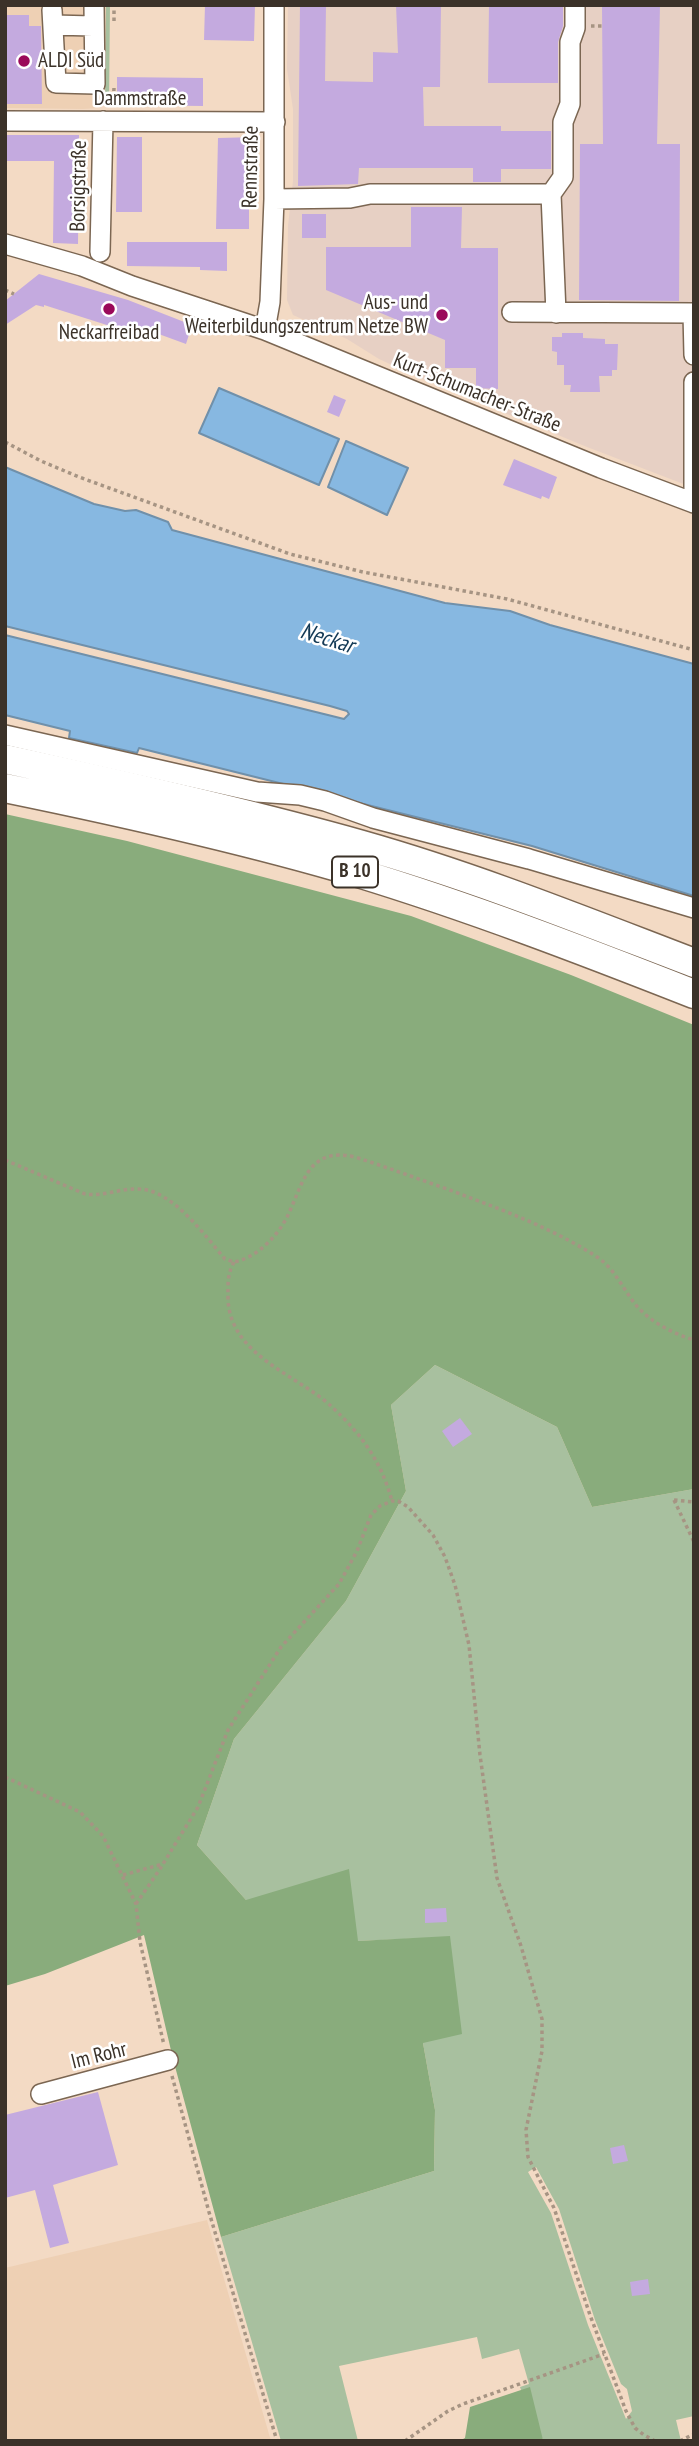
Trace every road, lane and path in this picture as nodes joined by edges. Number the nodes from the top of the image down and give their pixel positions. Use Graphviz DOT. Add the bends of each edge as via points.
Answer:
graph roads {
  1 [pos="94,5"];
  2 [pos="274,5"];
  3 [pos="575,5"];
  4 [pos="93,26"];
  5 [pos="5,121"];
  6 [pos="103,121"];
  7 [pos="275,122"];
  8 [pos="551,194"];
  9 [pos="274,199"];
  10 [pos="5,244"];
  11 [pos="100,252"];
  12 [pos="5,290"];
  13 [pos="14,294"];
  14 [pos="512,312"];
  15 [pos="556,313"];
  16 [pos="694,313"];
  17 [pos="265,330"];
  18 [pos="694,355"];
  19 [pos="694,382"];
  20 [pos="5,442"];
  21 [pos="694,503"];
  22 [pos="694,650"];
  23 [pos="5,735"];
  24 [pos="5,759"];
  25 [pos="5,788"];
  26 [pos="694,908"];
  27 [pos="694,962"];
  28 [pos="694,994"];
  29 [pos="5,1160"];
  30 [pos="234,1262"];
  31 [pos="694,1340"];
  32 [pos="392,1502"];
  33 [pos="694,1502"];
  34 [pos="694,1542"];
  35 [pos="5,1777"];
  36 [pos="163,1864"];
  37 [pos="123,1875"];
  38 [pos="136,1904"];
  39 [pos="168,2060"];
  40 [pos="41,2094"];
  41 [pos="605,2354"];
  42 [pos="694,2434"];
  43 [pos="277,2441"];
  44 [pos="405,2441"];
  45 [pos="655,2441"];
  46 [pos="680,2441"];
  1 -- 4 [label="street"];
  2 -- 7 [label="street, Rennstraße"];
  3 -- 8 [label="street" via="570,104 563,122 563,177"];
  4 -- 4 [label="street" via="53,18 56,83 95,84"];
  5 -- 6 [label="street, Dammstraße"];
  6 -- 7 [label="street, Dammstraße"];
  6 -- 11 [label="street, Borsigstraße"];
  7 -- 9 [label="street, Rennstraße"];
  8 -- 9 [label="street"];
  8 -- 15 [label="street"];
  9 -- 17 [label="street, Rennstraße"];
  10 -- 17 [label="street, Kurt-Schumacher-Straße"];
  12 -- 13 [label="path"];
  14 -- 15 [label="street"];
  15 -- 16 [label="street"];
  16 -- 18 [label="street"];
  17 -- 21 [label="street, Kurt-Schumacher-Straße"];
  19 -- 21 [label="street"];
  20 -- 22 [label="path" via="79,477 290,554 507,599"];
  23 -- 26 [label="street" via="257,792 325,801"];
  24 -- 27 [label="highway, B 10" via="183,798 364,846 534,902"];
  25 -- 28 [label="highway, B 10" via="354,872 530,930"];
  29 -- 30 [label="path" via="85,1194 150,1192 186,1214 225,1259"];
  30 -- 31 [label="path" via="251,1256 277,1232 300,1182 315,1164 329,1156 349,1156 486,1203 583,1248 605,1263 648,1316"];
  30 -- 32 [label="path" via="228,1278 228,1306 242,1335 264,1361 330,1405 362,1438 384,1476"];
  32 -- 36 [label="path" via="371,1515 339,1584 285,1642 263,1674 228,1730 198,1807"];
  32 -- 41 [label="path" via="408,1507 433,1535 448,1566 463,1618 497,1878 543,2026 526,2130 527,2151 554,2208"];
  33 -- 34 [label="path" via="674,1500"];
  35 -- 37 [label="path" via="85,1816 103,1836"];
  36 -- 37 [label="path"];
  36 -- 38 [label="path"];
  37 -- 38 [label="path"];
  38 -- 39 [label="path" via="140,1942"];
  39 -- 40 [label="street, Im Rohr"];
  39 -- 43 [label="path"];
  41 -- 44 [label="path" via="463,2404"];
  41 -- 45 [label="path" via="631,2421"];
  42 -- 46 [label="path"];
}
